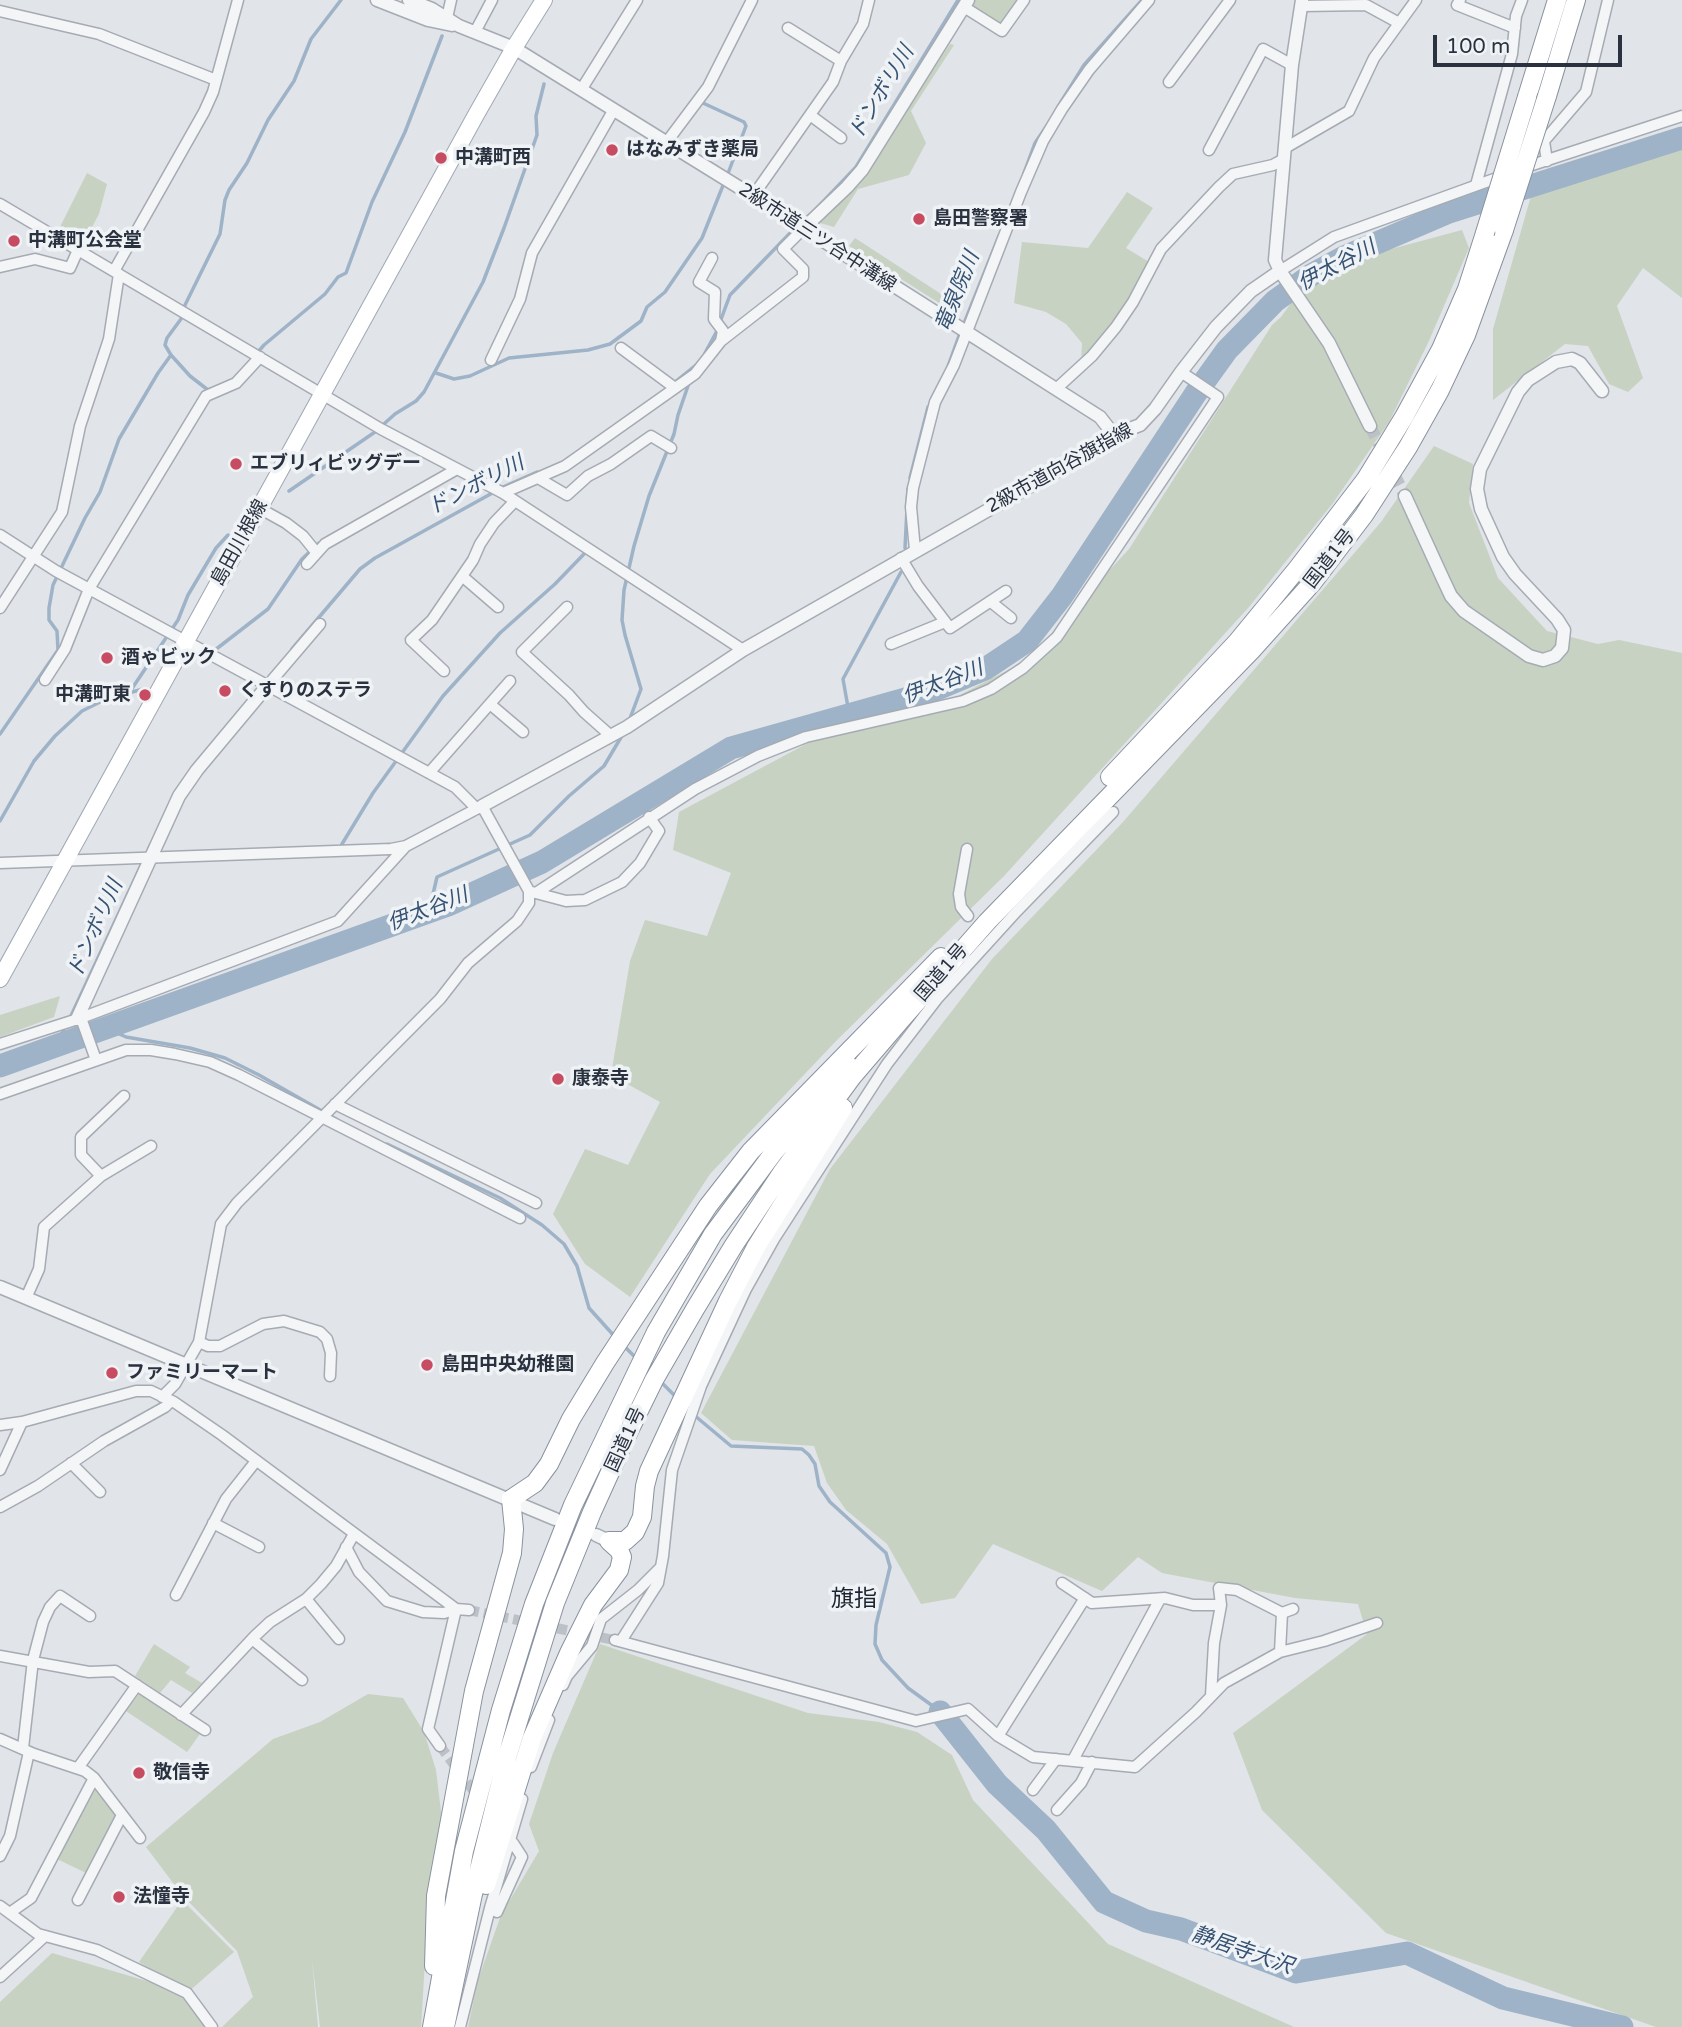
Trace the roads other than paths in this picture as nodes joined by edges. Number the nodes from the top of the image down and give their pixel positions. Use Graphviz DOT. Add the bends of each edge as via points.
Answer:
graph roads {
  1 [pos="238,0"];
  2 [pos="377,0"];
  3 [pos="409,0"];
  4 [pos="451,0"];
  5 [pos="492,0"];
  6 [pos="544,0"];
  7 [pos="637,0"];
  8 [pos="752,0"];
  9 [pos="868,0"];
  10 [pos="1024,0"];
  11 [pos="1149,0"];
  12 [pos="1230,0"];
  13 [pos="1416,0"];
  14 [pos="1460,0"];
  15 [pos="1522,0"];
  16 [pos="1557,0"];
  17 [pos="1576,0"];
  18 [pos="1608,0"];
  19 [pos="1302,3"];
  20 [pos="966,4"];
  21 [pos="0,11"];
  22 [pos="447,18"];
  23 [pos="1399,23"];
  24 [pos="459,26"];
  25 [pos="788,28"];
  26 [pos="1515,28"];
  27 [pos="475,32"];
  28 [pos="514,48"];
  29 [pos="841,61"];
  30 [pos="1292,65"];
  31 [pos="216,80"];
  32 [pos="1169,82"];
  33 [pos="581,90"];
  34 [pos="613,111"];
  35 [pos="810,116"];
  36 [pos="1682,116"];
  37 [pos="841,138"];
  38 [pos="666,143"];
  39 [pos="1209,150"];
  40 [pos="1284,154"];
  41 [pos="1546,161"];
  42 [pos="1476,185"];
  43 [pos="752,195"];
  44 [pos="0,204"];
  45 [pos="803,229"];
  46 [pos="78,250"];
  47 [pos="712,258"];
  48 [pos="0,267"];
  49 [pos="116,272"];
  50 [pos="1282,273"];
  51 [pos="966,332"];
  52 [pos="722,341"];
  53 [pos="621,348"];
  54 [pos="260,356"];
  55 [pos="491,360"];
  56 [pos="1183,373"];
  57 [pos="676,388"];
  58 [pos="1056,389"];
  59 [pos="1602,391"];
  60 [pos="323,393"];
  61 [pos="1370,426"];
  62 [pos="1114,435"];
  63 [pos="671,448"];
  64 [pos="457,469"];
  65 [pos="538,478"];
  66 [pos="503,494"];
  67 [pos="1405,496"];
  68 [pos="515,501"];
  69 [pos="259,508"];
  70 [pos="0,535"];
  71 [pos="915,550"];
  72 [pos="316,552"];
  73 [pos="32,556"];
  74 [pos="901,558"];
  75 [pos="307,564"];
  76 [pos="462,576"];
  77 [pos="89,589"];
  78 [pos="1006,592"];
  79 [pos="991,601"];
  80 [pos="498,607"];
  81 [pos="567,607"];
  82 [pos="0,608"];
  83 [pos="1011,618"];
  84 [pos="945,621"];
  85 [pos="320,624"];
  86 [pos="179,638"];
  87 [pos="891,644"];
  88 [pos="743,650"];
  89 [pos="444,671"];
  90 [pos="45,680"];
  91 [pos="510,681"];
  92 [pos="268,685"];
  93 [pos="490,704"];
  94 [pos="523,732"];
  95 [pos="611,736"];
  96 [pos="429,773"];
  97 [pos="479,807"];
  98 [pos="1113,812"];
  99 [pos="649,817"];
  100 [pos="406,846"];
  101 [pos="967,849"];
  102 [pos="150,858"];
  103 [pos="65,860"];
  104 [pos="0,863"];
  105 [pos="531,891"];
  106 [pos="968,916"];
  107 [pos="940,957"];
  108 [pos="0,979"];
  109 [pos="79,1018"];
  110 [pos="900,1021"];
  111 [pos="0,1044"];
  112 [pos="96,1060"];
  113 [pos="0,1094"];
  114 [pos="124,1096"];
  115 [pos="335,1104"];
  116 [pos="320,1118"];
  117 [pos="151,1146"];
  118 [pos="101,1175"];
  119 [pos="536,1203"];
  120 [pos="520,1218"];
  121 [pos="0,1287"];
  122 [pos="26,1298"];
  123 [pos="199,1342"];
  124 [pos="188,1366"];
  125 [pos="330,1376"];
  126 [pos="166,1399"];
  127 [pos="22,1422"];
  128 [pos="0,1425"];
  129 [pos="256,1461"];
  130 [pos="71,1464"];
  131 [pos="0,1470"];
  132 [pos="100,1492"];
  133 [pos="511,1499"];
  134 [pos="0,1507"];
  135 [pos="555,1519"];
  136 [pos="213,1523"];
  137 [pos="354,1534"];
  138 [pos="259,1547"];
  139 [pos="346,1548"];
  140 [pos="662,1566"];
  141 [pos="1062,1583"];
  142 [pos="176,1595"];
  143 [pos="1085,1598"];
  144 [pos="306,1599"];
  145 [pos="1160,1599"];
  146 [pos="1221,1605"];
  147 [pos="456,1609"];
  148 [pos="469,1610"];
  149 [pos="90,1616"];
  150 [pos="1377,1623"];
  151 [pos="252,1639"];
  152 [pos="339,1639"];
  153 [pos="1280,1652"];
  154 [pos="0,1656"];
  155 [pos="33,1660"];
  156 [pos="302,1680"];
  157 [pos="137,1685"];
  158 [pos="1211,1697"];
  159 [pos="181,1715"];
  160 [pos="205,1730"];
  161 [pos="999,1736"];
  162 [pos="0,1739"];
  163 [pos="440,1746"];
  164 [pos="26,1750"];
  165 [pos="1056,1759"];
  166 [pos="1073,1760"];
  167 [pos="1092,1762"];
  168 [pos="78,1768"];
  169 [pos="94,1778"];
  170 [pos="1033,1790"];
  171 [pos="1057,1810"];
  172 [pos="122,1815"];
  173 [pos="140,1838"];
  174 [pos="513,1843"];
  175 [pos="0,1856"];
  176 [pos="78,1900"];
  177 [pos="0,1906"];
  178 [pos="490,1909"];
  179 [pos="11,1912"];
  180 [pos="45,1936"];
  181 [pos="0,1977"];
  182 [pos="443,2025"];
  183 [pos="212,2027"];
  1 -- 31 [label="street"];
  2 -- 24 [label="street" via="428,20"];
  3 -- 22 [label="street"];
  4 -- 22 [label="street"];
  5 -- 27 [label="street"];
  6 -- 28 [label="main road, 島田川根線"];
  7 -- 33 [label="street"];
  8 -- 38 [label="street" via="708,87"];
  9 -- 29 [label="street" via="863,24"];
  10 -- 20 [label="street" via="1002,31"];
  11 -- 51 [label="street" via="1089,70 1043,141"];
  12 -- 32 [label="street"];
  13 -- 23 [label="street"];
  14 -- 26 [label="street" via="1457,5"];
  15 -- 26 [label="street"];
  16 -- 107 [label="highway, 国道1号, bridge" via="1467,289 1441,349 1366,479 1237,642"];
  17 -- 110 [label="highway, 国道1号, bridge" via="1466,335 1408,447 1364,515 1313,582 1251,651 987,922"];
  18 -- 41 [label="street" via="1586,92 1544,141"];
  19 -- 23 [label="street" via="1366,5"];
  19 -- 30 [label="street"];
  20 -- 45 [label="street" via="862,170"];
  21 -- 31 [label="street" via="99,34"];
  22 -- 24 [label="street"];
  23 -- 40 [label="street" via="1374,58 1349,111"];
  24 -- 27 [label="street, 2級市道三ツ合中溝線"];
  25 -- 29 [label="street"];
  26 -- 42 [label="street"];
  27 -- 28 [label="street, 2級市道三ツ合中溝線"];
  28 -- 33 [label="street, 2級市道三ツ合中溝線"];
  28 -- 60 [label="main road, 島田川根線"];
  29 -- 35 [label="street"];
  30 -- 39 [label="street" via="1263,49"];
  30 -- 40 [label="street"];
  31 -- 49 [label="street" via="204,112"];
  33 -- 34 [label="street, 2級市道三ツ合中溝線"];
  34 -- 38 [label="street, 2級市道三ツ合中溝線"];
  34 -- 55 [label="street" via="532,253 520,299"];
  35 -- 37 [label="street"];
  35 -- 43 [label="street"];
  36 -- 41 [label="street"];
  38 -- 43 [label="street, 2級市道三ツ合中溝線"];
  40 -- 50 [label="street" via="1275,260"];
  40 -- 58 [label="street" via="1273,165 1233,174 1219,187 1161,248 1116,327"];
  41 -- 42 [label="street"];
  42 -- 50 [label="street" via="1334,237"];
  43 -- 45 [label="street, 2級市道三ツ合中溝線"];
  44 -- 46 [label="street"];
  45 -- 51 [label="street, 2級市道三ツ合中溝線"];
  45 -- 52 [label="street" via="783,249 803,269 803,277"];
  46 -- 48 [label="street" via="70,268 35,259"];
  46 -- 49 [label="street"];
  47 -- 52 [label="street" via="699,282 715,292 714,319 723,331"];
  49 -- 54 [label="street"];
  49 -- 73 [label="street" via="109,339 80,426 62,512"];
  50 -- 56 [label="street, 2級市道向谷旗指線" via="1251,291 1216,327"];
  50 -- 61 [label="street" via="1329,343"];
  51 -- 58 [label="street, 2級市道三ツ合中溝線"];
  51 -- 71 [label="street" via="935,402 916,476 911,507"];
  52 -- 57 [label="street" via="695,374"];
  53 -- 57 [label="street"];
  54 -- 60 [label="street"];
  54 -- 77 [label="street" via="236,383 206,396"];
  56 -- 62 [label="street, 2級市道向谷旗指線" via="1140,425"];
  56 -- 99 [label="street" via="1218,397 1057,637 1023,668 963,701 806,737 758,756"];
  57 -- 65 [label="street" via="565,466"];
  58 -- 62 [label="street, 2級市道三ツ合中溝線" via="1100,417"];
  59 -- 67 [label="street" via="1580,363 1573,359 1556,362 1518,392 1480,469 1481,509 1503,557 1564,630 1562,648 1555,656 1543,660 1529,656 1464,611 1451,596"];
  60 -- 64 [label="street"];
  60 -- 69 [label="main road, 島田川根線"];
  62 -- 71 [label="street, 2級市道向谷旗指線"];
  63 -- 65 [label="street" via="651,436 587,476 567,495"];
  64 -- 66 [label="street"];
  64 -- 72 [label="street"];
  65 -- 66 [label="street"];
  66 -- 68 [label="street"];
  68 -- 76 [label="street" via="494,523"];
  68 -- 88 [label="street"];
  69 -- 72 [label="street" via="303,536"];
  69 -- 86 [label="main road, 島田川根線"];
  70 -- 73 [label="street"];
  71 -- 74 [label="street, 2級市道向谷旗指線"];
  72 -- 75 [label="street"];
  73 -- 77 [label="street"];
  73 -- 82 [label="street"];
  74 -- 84 [label="street"];
  74 -- 88 [label="street, 2級市道向谷旗指線"];
  76 -- 80 [label="street"];
  76 -- 89 [label="street" via="432,620 411,640"];
  77 -- 86 [label="street"];
  77 -- 90 [label="street" via="65,649"];
  78 -- 79 [label="street"];
  79 -- 83 [label="street"];
  79 -- 84 [label="street" via="950,628"];
  81 -- 95 [label="street" via="523,652"];
  84 -- 87 [label="street"];
  85 -- 92 [label="street"];
  86 -- 92 [label="street"];
  86 -- 103 [label="main road, 島田川根線"];
  88 -- 95 [label="street, 2級市道向谷旗指線"];
  91 -- 93 [label="street"];
  92 -- 96 [label="street"];
  92 -- 102 [label="street" via="179,796"];
  93 -- 94 [label="street"];
  93 -- 96 [label="street"];
  95 -- 97 [label="street, 2級市道向谷旗指線"];
  96 -- 97 [label="street"];
  97 -- 100 [label="street"];
  97 -- 105 [label="street"];
  98 -- 140 [label="street" via="992,935 937,999 816,1171 746,1289 701,1386 672,1470"];
  99 -- 105 [label="street"];
  99 -- 105 [label="street" via="659,831 622,882 585,900 566,901"];
  100 -- 102 [label="street"];
  100 -- 109 [label="street" via="338,921"];
  101 -- 106 [label="street" via="959,894"];
  102 -- 103 [label="street"];
  102 -- 109 [label="street"];
  103 -- 104 [label="street"];
  103 -- 108 [label="main road, 島田川根線"];
  105 -- 115 [label="street" via="526,911 517,921 468,963 440,999"];
  107 -- 133 [label="highway" via="751,1151 708,1206 605,1363 549,1464 535,1483"];
  107 -- 182 [label="highway, 国道1号" via="774,1152 713,1234 656,1332 573,1504 534,1604 464,1852"];
  109 -- 111 [label="street"];
  109 -- 112 [label="street"];
  110 -- 182 [label="highway, 国道1号" via="783,1171 734,1245 654,1380 626,1437 555,1603 507,1757"];
  110 -- 182 [label="highway" via="756,1247 649,1471 635,1532 625,1541 603,1538 619,1550 620,1570 593,1605 532,1738"];
  112 -- 113 [label="street"];
  112 -- 116 [label="street" via="125,1050 151,1050 210,1062"];
  114 -- 118 [label="street" via="81,1137 81,1155"];
  115 -- 116 [label="street"];
  115 -- 119 [label="street"];
  116 -- 120 [label="street"];
  116 -- 123 [label="street" via="221,1224"];
  117 -- 118 [label="street"];
  118 -- 122 [label="street" via="44,1227 39,1269"];
  121 -- 122 [label="street"];
  122 -- 124 [label="street"];
  123 -- 124 [label="street"];
  123 -- 125 [label="street" via="220,1346 263,1324 284,1321 320,1332 327,1339"];
  124 -- 126 [label="street"];
  124 -- 133 [label="street"];
  126 -- 127 [label="street" via="151,1391 136,1391"];
  126 -- 129 [label="street"];
  126 -- 130 [label="street" via="165,1408"];
  127 -- 128 [label="street"];
  127 -- 131 [label="street"];
  129 -- 136 [label="street"];
  129 -- 137 [label="street"];
  130 -- 132 [label="street"];
  130 -- 134 [label="street"];
  133 -- 135 [label="street"];
  133 -- 182 [label="highway" via="512,1553 474,1691 436,1896"];
  136 -- 138 [label="street"];
  136 -- 142 [label="street"];
  137 -- 139 [label="street"];
  137 -- 147 [label="street"];
  139 -- 144 [label="street"];
  139 -- 147 [label="street" via="359,1572 387,1601 423,1612 444,1614"];
  140 -- 161 [label="street" via="658,1583 618,1641 916,1721 968,1709"];
  140 -- 178 [label="street" via="601,1619 592,1646 567,1676 531,1768"];
  141 -- 143 [label="street"];
  143 -- 145 [label="street" via="1092,1603"];
  143 -- 161 [label="street"];
  144 -- 151 [label="street"];
  144 -- 152 [label="street"];
  145 -- 146 [label="street"];
  145 -- 166 [label="street"];
  146 -- 153 [label="street" via="1219,1588 1237,1590 1288,1611"];
  146 -- 158 [label="street"];
  147 -- 148 [label="street"];
  147 -- 163 [label="street" via="428,1728"];
  149 -- 155 [label="street" via="60,1596 43,1622"];
  150 -- 153 [label="street"];
  151 -- 156 [label="street"];
  151 -- 159 [label="street"];
  153 -- 158 [label="street" via="1224,1683"];
  154 -- 155 [label="street"];
  155 -- 157 [label="street" via="89,1672 115,1671"];
  155 -- 164 [label="street"];
  157 -- 159 [label="street"];
  157 -- 168 [label="street"];
  158 -- 167 [label="street" via="1135,1767"];
  159 -- 160 [label="street"];
  161 -- 165 [label="street" via="1033,1757"];
  162 -- 164 [label="street"];
  164 -- 168 [label="street"];
  164 -- 175 [label="street" via="10,1836"];
  165 -- 166 [label="street"];
  165 -- 170 [label="street"];
  166 -- 167 [label="street"];
  167 -- 171 [label="street"];
  168 -- 169 [label="street"];
  169 -- 172 [label="street"];
  169 -- 179 [label="street" via="31,1898"];
  172 -- 173 [label="street"];
  172 -- 176 [label="street"];
  174 -- 178 [label="street" via="522,1857 497,1912"];
  177 -- 179 [label="street"];
  178 -- 182 [label="street"];
  179 -- 180 [label="street"];
  180 -- 181 [label="street"];
  180 -- 183 [label="street" via="97,1950 187,1993"];
}
